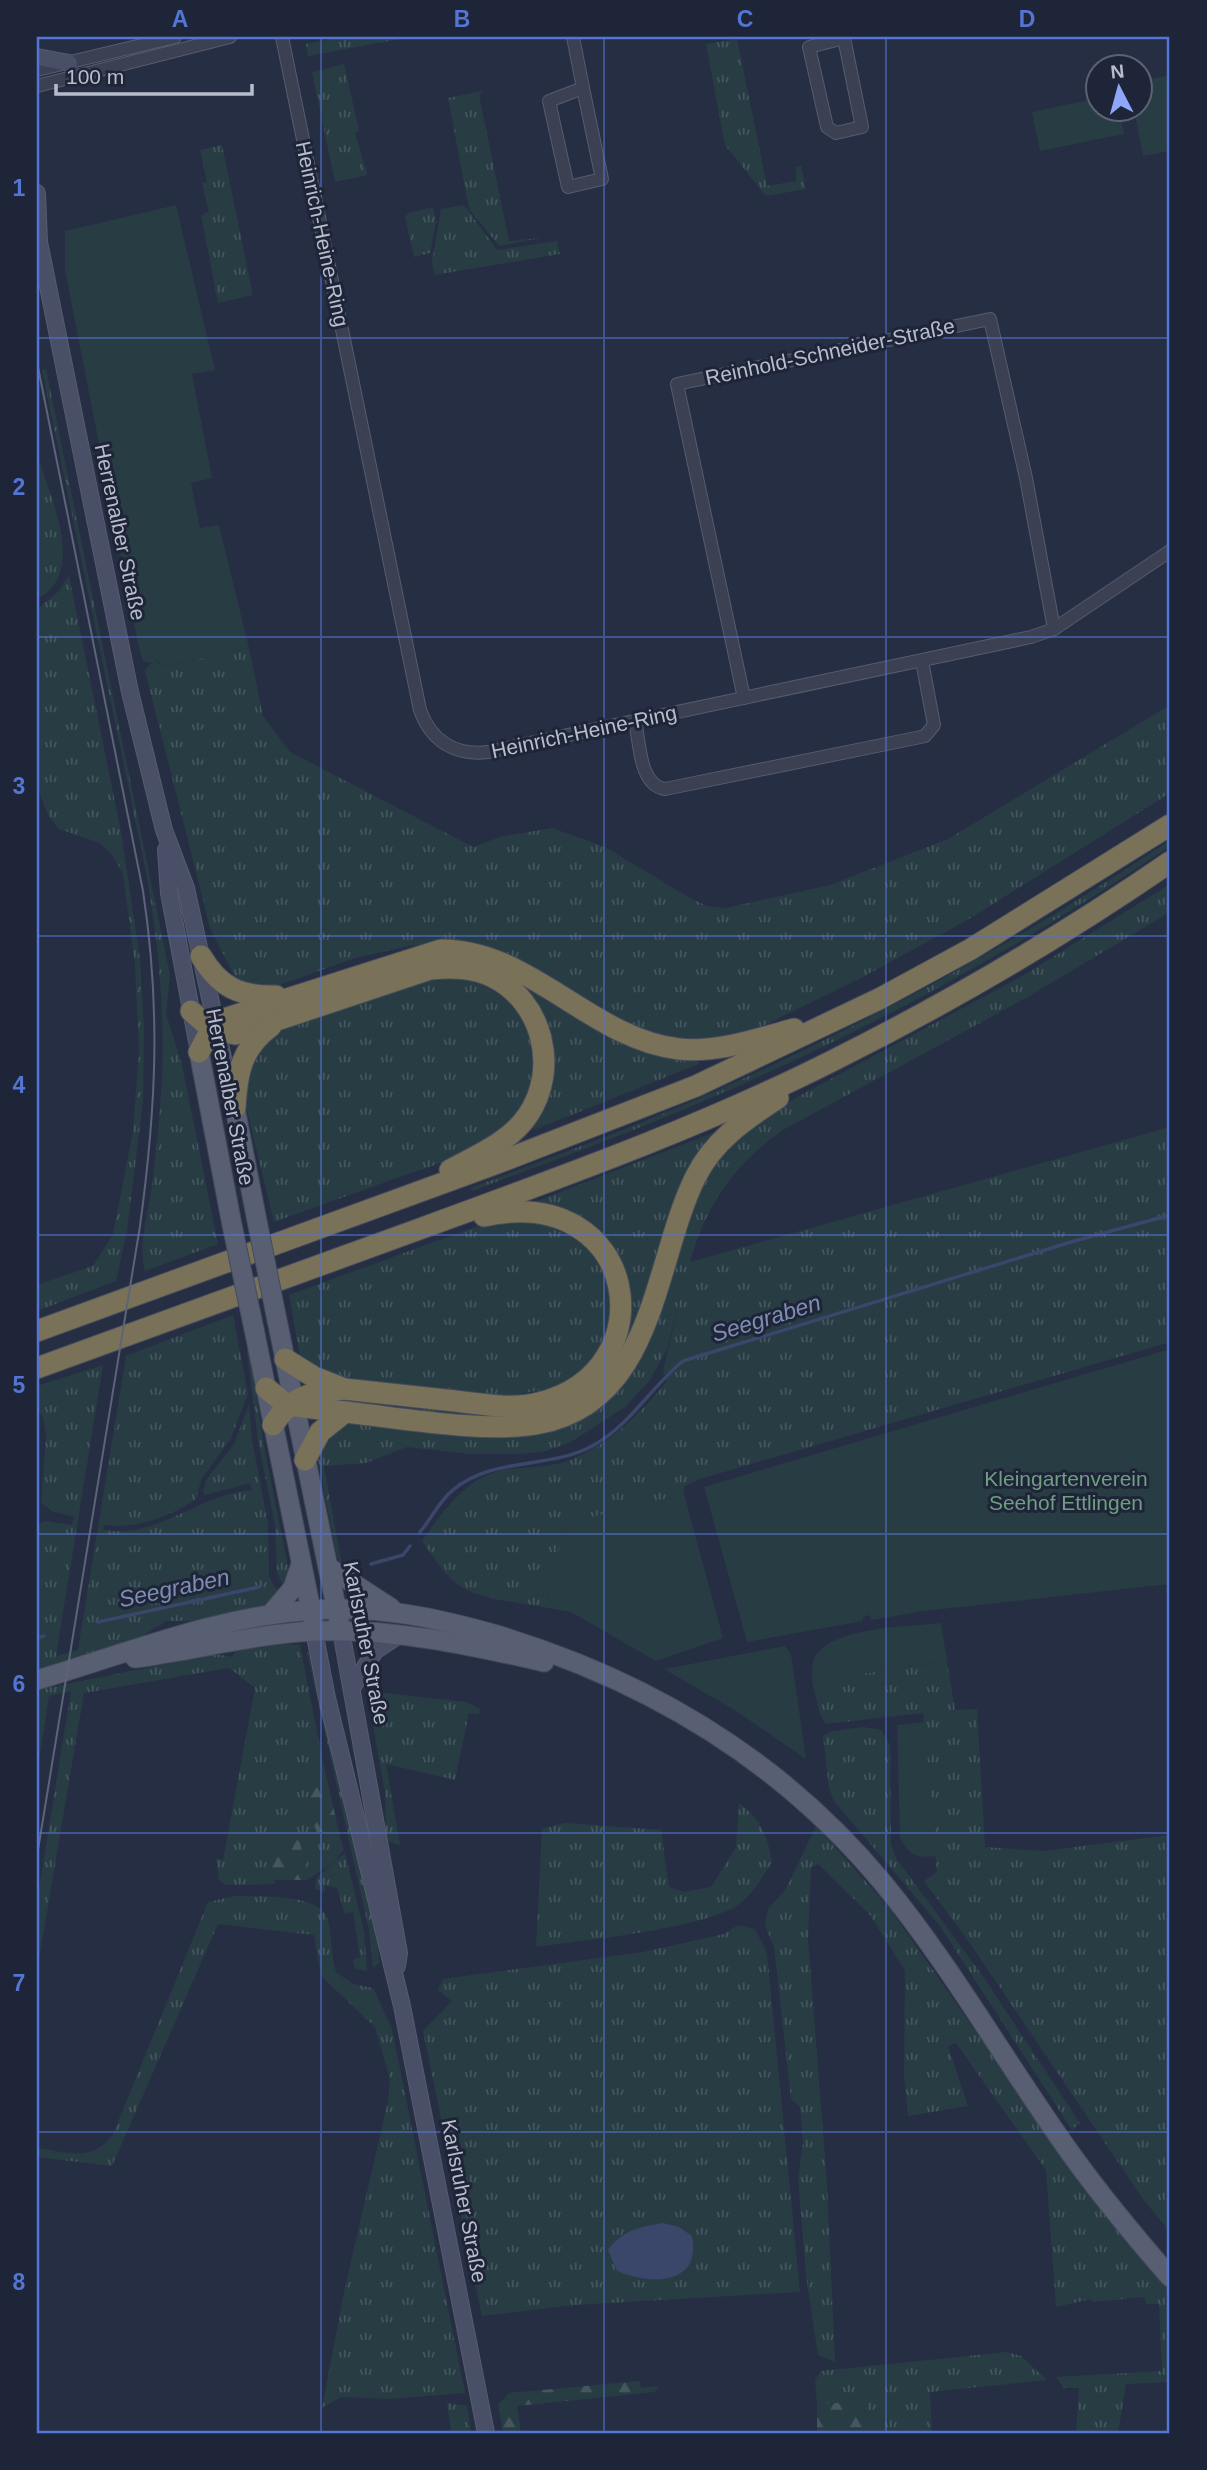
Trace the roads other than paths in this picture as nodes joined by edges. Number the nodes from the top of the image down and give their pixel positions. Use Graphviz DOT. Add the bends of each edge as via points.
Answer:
graph roads {
  1 [pos="175,37"];
  2 [pos="230,37"];
  3 [pos="282,37"];
  4 [pos="573,37"];
  5 [pos="844,37"];
  6 [pos="207,40"];
  7 [pos="37,57"];
  8 [pos="69,63"];
  9 [pos="37,70"];
  10 [pos="37,86"];
  11 [pos="583,88"];
  12 [pos="37,193"];
  13 [pos="38,240"];
  14 [pos="1170,551"];
  15 [pos="1054,629"];
  16 [pos="922,661"];
  17 [pos="744,698"];
  18 [pos="635,721"];
  19 [pos="1170,825"];
  20 [pos="164,830"];
  21 [pos="1170,862"];
  22 [pos="201,956"];
  23 [pos="292,996"];
  24 [pos="191,1011"];
  25 [pos="846,1014"];
  26 [pos="281,1019"];
  27 [pos="214,1029"];
  28 [pos="199,1052"];
  29 [pos="835,1060"];
  30 [pos="234,1108"];
  31 [pos="393,1201"];
  32 [pos="411,1232"];
  33 [pos="277,1320"];
  34 [pos="254,1329"];
  35 [pos="37,1331"];
  36 [pos="285,1359"];
  37 [pos="37,1368"];
  38 [pos="266,1388"];
  39 [pos="344,1389"];
  40 [pos="291,1404"];
  41 [pos="345,1412"];
  42 [pos="273,1425"];
  43 [pos="305,1460"];
  44 [pos="302,1563"];
  45 [pos="328,1567"];
  46 [pos="336,1608"];
  47 [pos="311,1610"];
  48 [pos="399,1612"];
  49 [pos="270,1615"];
  50 [pos="314,1631"];
  51 [pos="341,1631"];
  52 [pos="396,1637"];
  53 [pos="91,1664"];
  54 [pos="610,1677"];
  55 [pos="37,1680"];
  56 [pos="352,1688"];
  57 [pos="396,1977"];
  58 [pos="1170,2277"];
  59 [pos="486,2433"];
  1 -- 8 [label="street"];
  2 -- 6 [label="street"];
  3 -- 18 [label="street, Heinrich-Heine-Ring" via="425,723 445,745 470,754"];
  4 -- 11 [label="street"];
  5 -- 5 [label="street" via="862,127 836,133 827,127 809,47"];
  6 -- 10 [label="street"];
  7 -- 8 [label="main road"];
  8 -- 9 [label="street"];
  11 -- 11 [label="street" via="549,101 568,187 602,179"];
  12 -- 13 [label="main road, Herrenalber Straße"];
  13 -- 20 [label="main road, Herrenalber Straße" via="130,692"];
  14 -- 15 [label="street, Heinrich-Heine-Ring"];
  15 -- 16 [label="street, Heinrich-Heine-Ring"];
  15 -- 17 [label="street, Reinhold-Schneider-Straße" via="990,319 677,384"];
  16 -- 17 [label="street, Heinrich-Heine-Ring"];
  16 -- 18 [label="street" via="934,725 925,736 916,738 665,789 649,780"];
  17 -- 18 [label="street, Heinrich-Heine-Ring"];
  19 -- 25 [label="highway" via="971,950"];
  20 -- 22 [label="main road, Herrenalber Straße" via="186,888"];
  20 -- 24 [label="main road, Herrenalber Straße" via="169,893"];
  21 -- 29 [label="highway" via="1101,910 985,979"];
  22 -- 23 [label="highway" via="218,981 231,989 255,996"];
  22 -- 27 [label="main road, Herrenalber Straße"];
  23 -- 25 [label="highway" via="429,952 455,950 501,963 623,1032 664,1046 719,1048"];
  23 -- 27 [label="highway"];
  24 -- 27 [label="highway"];
  24 -- 28 [label="main road, Herrenalber Straße"];
  25 -- 31 [label="highway" via="696,1086"];
  26 -- 27 [label="highway" via="235,1034"];
  26 -- 30 [label="highway" via="259,1035 243,1055"];
  26 -- 31 [label="highway" via="402,976 453,967 492,976 523,1000 533,1015 544,1070 527,1117 492,1147"];
  27 -- 28 [label="highway"];
  27 -- 30 [label="main road, Herrenalber Straße"];
  28 -- 34 [label="main road, Herrenalber Straße, bridge"];
  29 -- 32 [label="highway" via="640,1147"];
  29 -- 41 [label="highway" via="741,1122 713,1151 689,1193 635,1348 619,1373 584,1405 556,1419 511,1427"];
  30 -- 33 [label="main road, Herrenalber Straße, bridge"];
  31 -- 35 [label="highway"];
  32 -- 37 [label="highway"];
  32 -- 39 [label="highway" via="506,1211 539,1211 570,1221 599,1245 616,1276 621,1311 616,1338 602,1363 583,1382 538,1404 502,1406"];
  33 -- 36 [label="main road, Karlsruher Straße"];
  34 -- 38 [label="main road, Karlsruher Straße"];
  36 -- 39 [label="highway"];
  36 -- 40 [label="main road, Karlsruher Straße"];
  38 -- 40 [label="highway"];
  38 -- 42 [label="main road, Karlsruher Straße"];
  39 -- 40 [label="highway" via="318,1391"];
  40 -- 41 [label="highway"];
  40 -- 42 [label="highway"];
  40 -- 43 [label="main road, Karlsruher Straße"];
  41 -- 43 [label="highway" via="320,1432"];
  42 -- 44 [label="main road, Karlsruher Straße"];
  43 -- 45 [label="main road, Karlsruher Straße"];
  44 -- 47 [label="main road, Karlsruher Straße"];
  44 -- 49 [label="main road" via="293,1588"];
  45 -- 46 [label="main road, Karlsruher Straße"];
  45 -- 48 [label="main road"];
  46 -- 47 [label="main road"];
  46 -- 48 [label="main road"];
  46 -- 51 [label="main road, Karlsruher Straße"];
  47 -- 49 [label="main road"];
  47 -- 50 [label="main road, Karlsruher Straße"];
  48 -- 54 [label="main road" via="518,1642"];
  49 -- 53 [label="main road" via="198,1628"];
  50 -- 51 [label="main road"];
  50 -- 53 [label="main road"];
  50 -- 57 [label="main road, Karlsruher Straße"];
  51 -- 52 [label="main road"];
  51 -- 56 [label="main road, Karlsruher Straße"];
  52 -- 54 [label="main road"];
  52 -- 56 [label="main road" via="375,1651"];
  53 -- 55 [label="main road"];
  54 -- 58 [label="main road" via="676,1709 740,1748 836,1830 916,1927 1072,2155"];
  56 -- 57 [label="main road, Karlsruher Straße" via="399,1953"];
  57 -- 59 [label="main road, Karlsruher Straße"];
}
